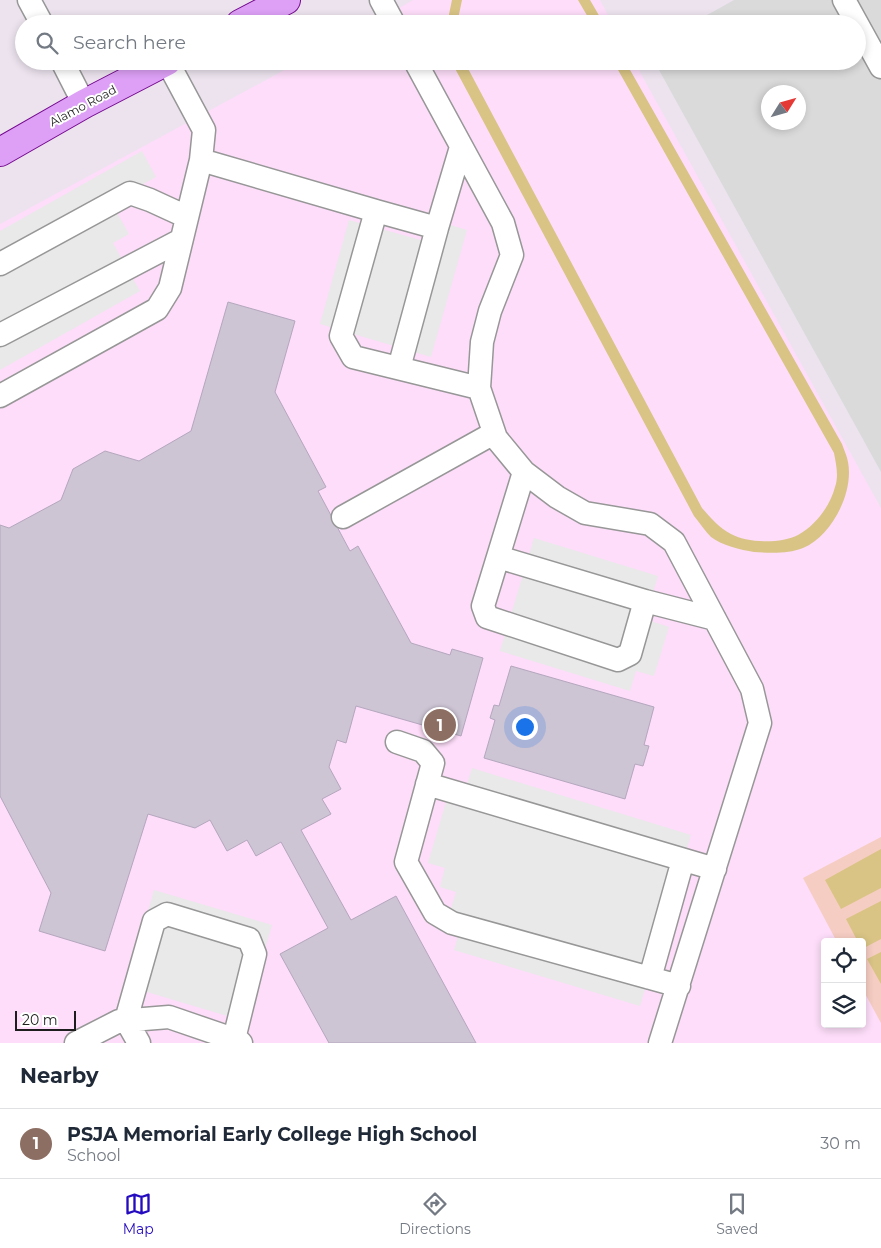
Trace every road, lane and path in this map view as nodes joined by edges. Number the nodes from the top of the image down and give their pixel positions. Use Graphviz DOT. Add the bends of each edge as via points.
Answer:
graph roads {
  1 [pos="29,0"];
  2 [pos="286,0"];
  3 [pos="381,0"];
  4 [pos="844,0"];
  5 [pos="37,15"];
  6 [pos="257,15"];
  7 [pos="389,15"];
  8 [pos="852,15"];
  9 [pos="866,40"];
  10 [pos="881,67"];
  11 [pos="67,70"];
  12 [pos="150,70"];
  13 [pos="172,70"];
  14 [pos="420,70"];
  15 [pos="84,104"];
  16 [pos="461,147"];
  17 [pos="0,152"];
  18 [pos="201,160"];
  19 [pos="376,211"];
  20 [pos="187,217"];
  21 [pos="437,228"];
  22 [pos="181,240"];
  23 [pos="0,264"];
  24 [pos="0,335"];
  25 [pos="399,368"];
  26 [pos="479,388"];
  27 [pos="0,396"];
  28 [pos="494,433"];
  29 [pos="524,472"];
  30 [pos="343,517"];
  31 [pos="498,557"];
  32 [pos="645,601"];
  33 [pos="715,619"];
  34 [pos="397,742"];
  35 [pos="427,784"];
  36 [pos="683,860"];
  37 [pos="715,869"];
  38 [pos="650,978"];
  39 [pos="679,986"];
  40 [pos="126,1020"];
  41 [pos="237,1041"];
  42 [pos="76,1043"];
  43 [pos="139,1043"];
  44 [pos="660,1043"];
  1 -- 5 [label="street"];
  2 -- 6 [label="main road"];
  3 -- 7 [label="street"];
  4 -- 8 [label="street"];
  9 -- 10 [label="street"];
  11 -- 15 [label="street"];
  12 -- 15 [label="main road, Alamo Road"];
  13 -- 18 [label="street" via="204,130"];
  14 -- 16 [label="street"];
  15 -- 17 [label="main road, Alamo Road"];
  16 -- 21 [label="street"];
  16 -- 26 [label="street" via="502,223 512,255 490,311 482,342"];
  18 -- 19 [label="street"];
  18 -- 20 [label="street"];
  19 -- 21 [label="street"];
  19 -- 25 [label="street" via="340,336 353,357"];
  20 -- 22 [label="street"];
  20 -- 23 [label="street" via="130,193"];
  21 -- 25 [label="street"];
  22 -- 24 [label="street"];
  22 -- 27 [label="street" via="170,288 158,309"];
  25 -- 26 [label="street"];
  26 -- 28 [label="street"];
  28 -- 29 [label="street"];
  28 -- 30 [label="street"];
  29 -- 31 [label="street"];
  29 -- 33 [label="street" via="585,513 650,524 674,542"];
  31 -- 32 [label="street"];
  31 -- 32 [label="street" via="483,606 487,617 618,660 630,654"];
  32 -- 33 [label="street"];
  33 -- 37 [label="street" via="752,689 760,723"];
  34 -- 35 [label="street" via="423,750 433,763"];
  35 -- 36 [label="street"];
  35 -- 38 [label="street" via="406,862 435,913 452,922"];
  36 -- 37 [label="street"];
  36 -- 38 [label="street"];
  37 -- 39 [label="street"];
  38 -- 39 [label="street"];
  39 -- 44 [label="street"];
  40 -- 41 [label="street" via="169,1017"];
  40 -- 41 [label="street" via="154,920 167,914 249,939 255,954"];
  40 -- 42 [label="street"];
  40 -- 43 [label="street"];
}
